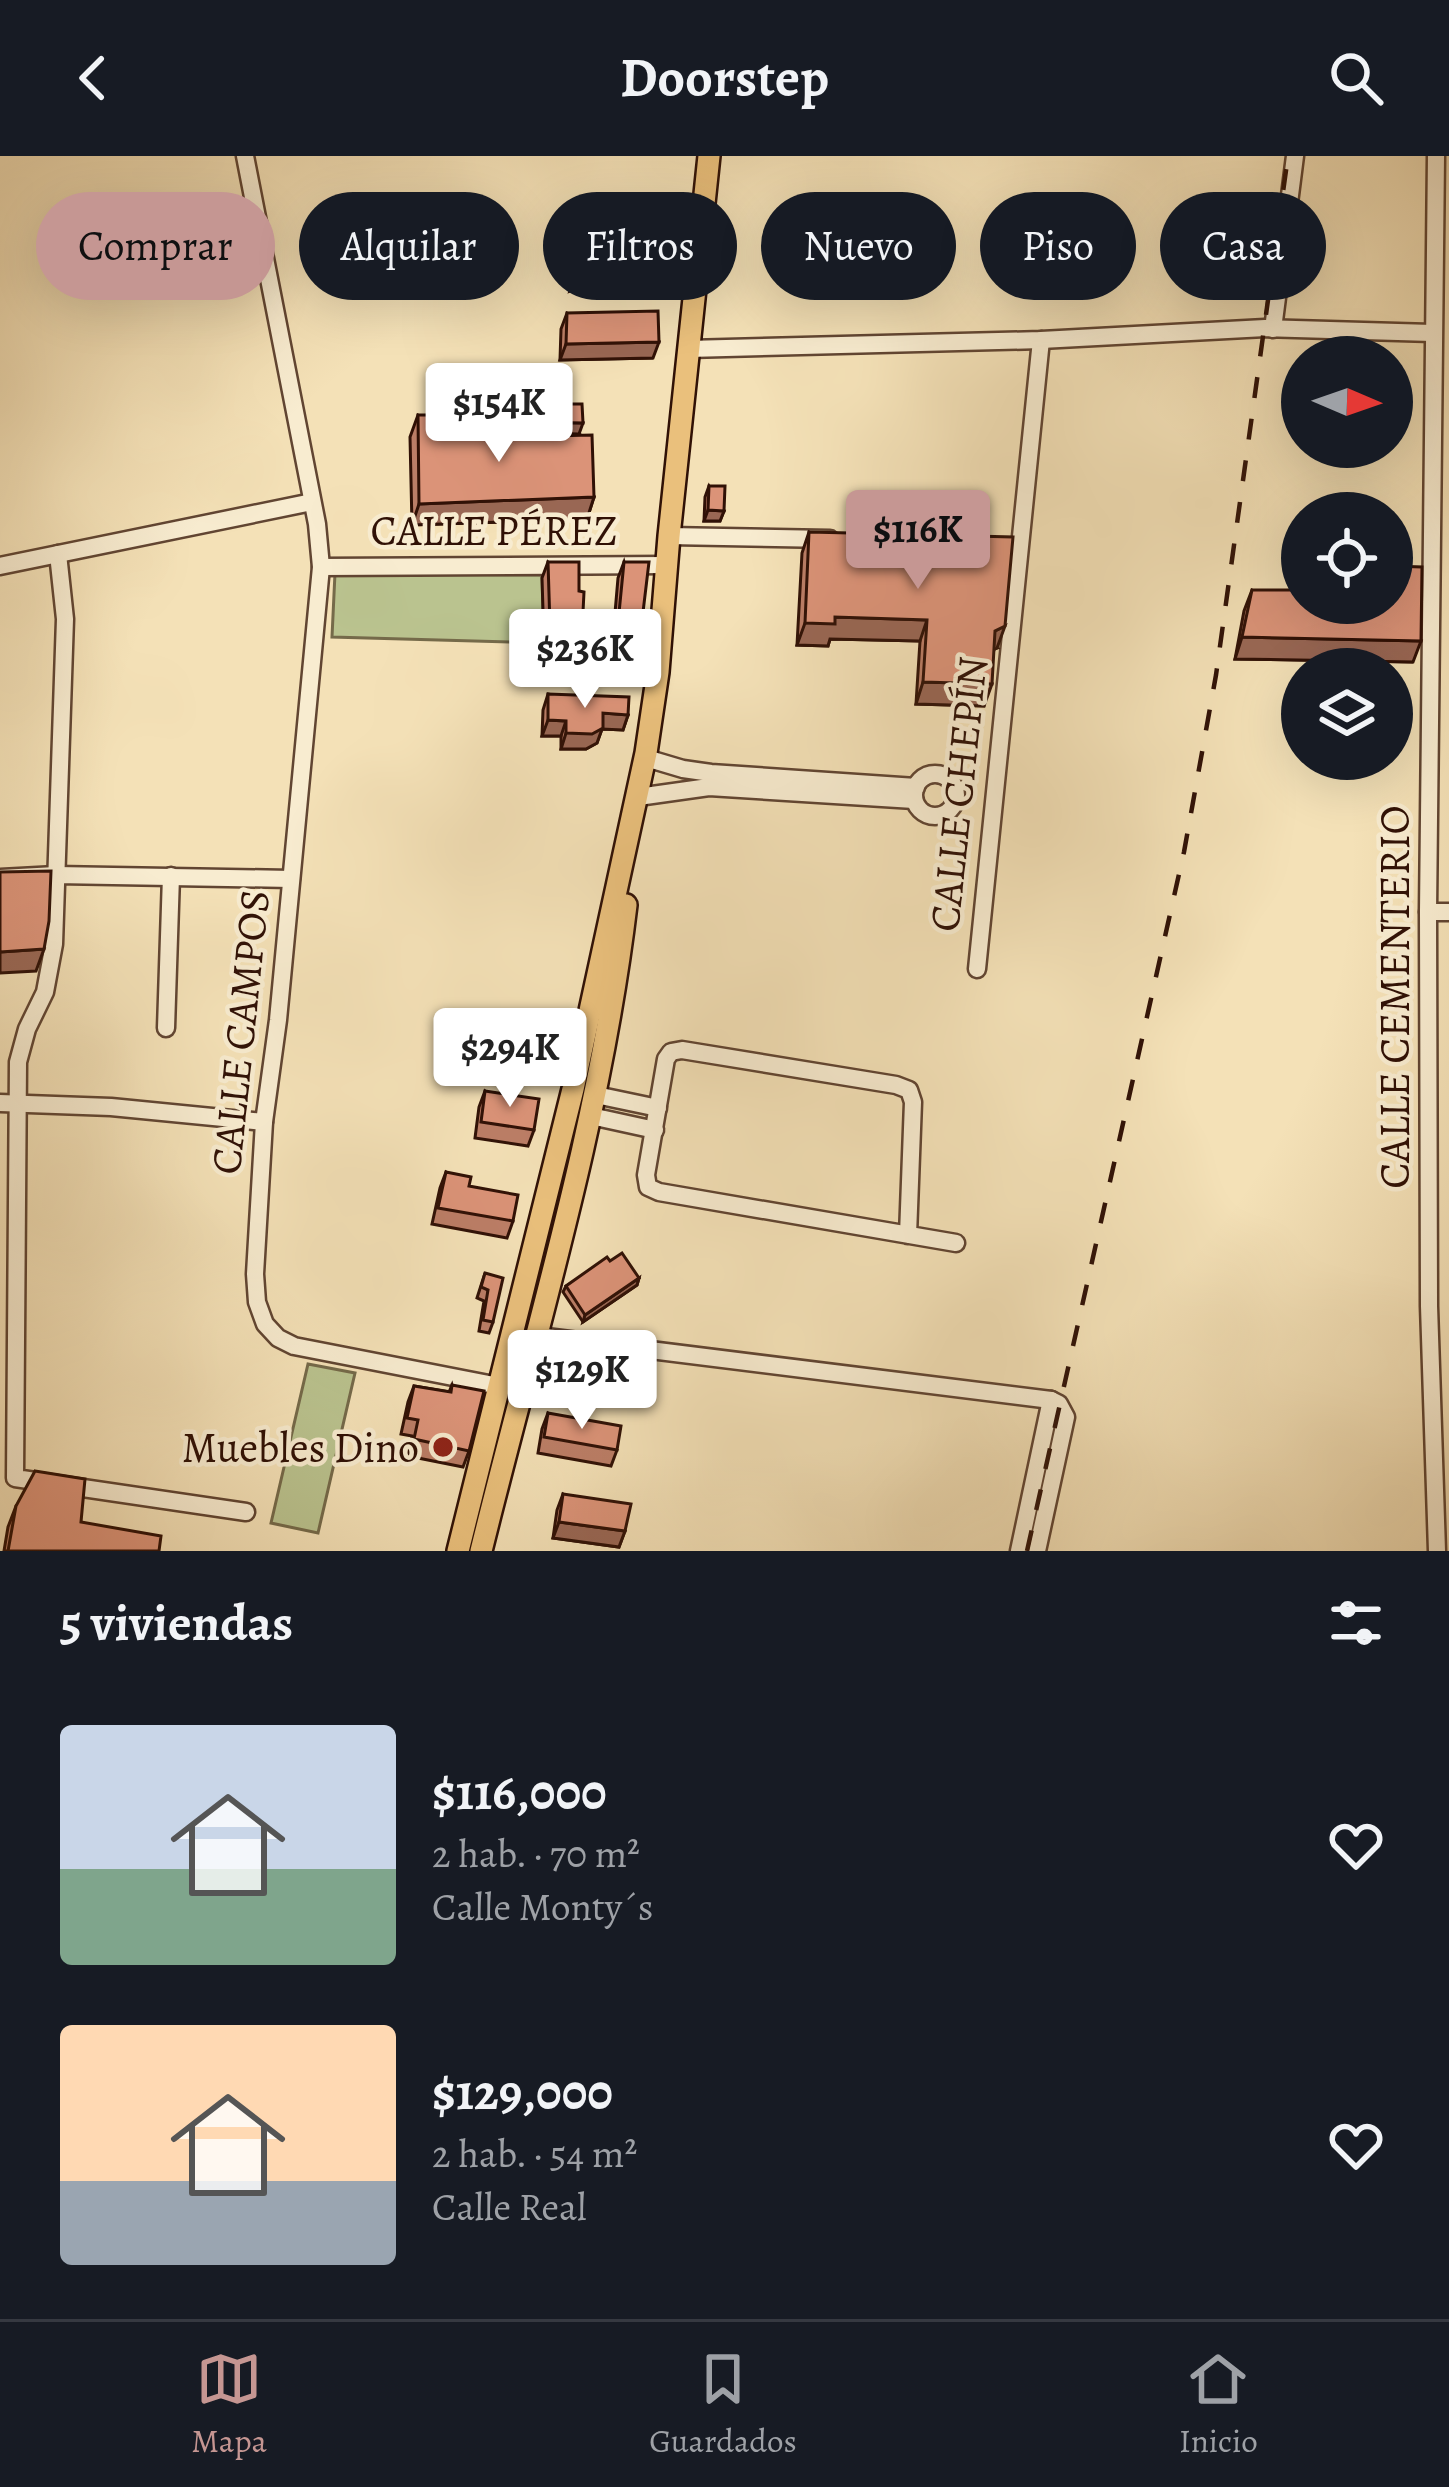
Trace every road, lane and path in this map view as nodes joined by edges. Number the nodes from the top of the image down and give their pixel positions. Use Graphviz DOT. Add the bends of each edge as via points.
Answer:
graph roads {
  1 [pos="244,156"];
  2 [pos="709,156"];
  3 [pos="1295,156"];
  4 [pos="1436,156"];
  5 [pos="1273,329"];
  6 [pos="1432,333"];
  7 [pos="1041,340"];
  8 [pos="688,350"];
  9 [pos="312,502"];
  10 [pos="668,536"];
  11 [pos="846,540"];
  12 [pos="998,544"];
  13 [pos="1020,545"];
  14 [pos="58,554"];
  15 [pos="667,565"];
  16 [pos="0,566"];
  17 [pos="320,566"];
  18 [pos="1441,649"];
  19 [pos="646,758"];
  20 [pos="710,780"];
  21 [pos="915,793"];
  22 [pos="638,797"];
  23 [pos="56,874"];
  24 [pos="171,877"];
  25 [pos="0,878"];
  26 [pos="291,879"];
  27 [pos="1428,912"];
  28 [pos="1449,912"];
  29 [pos="977,969"];
  30 [pos="166,1028"];
  31 [pos="9,1104"];
  32 [pos="594,1106"];
  33 [pos="658,1108"];
  34 [pos="264,1122"];
  35 [pos="655,1130"];
  36 [pos="908,1234"];
  37 [pos="536,1241"];
  38 [pos="956,1243"];
  39 [pos="538,1336"];
  40 [pos="499,1385"];
  41 [pos="1051,1400"];
  42 [pos="499,1478"];
  43 [pos="1442,1491"];
  44 [pos="470,1506"];
  45 [pos="246,1512"];
  46 [pos="458,1551"];
  47 [pos="469,1551"];
  48 [pos="481,1551"];
  49 [pos="1019,1551"];
  50 [pos="1037,1551"];
  51 [pos="1437,1551"];
  1 -- 9 [label="street, CALLE CAMPOS"];
  2 -- 8 [label="main road"];
  3 -- 5 [label="street"];
  4 -- 6 [label="street, CALLE CEMENTERIO"];
  5 -- 6 [label="street"];
  5 -- 7 [label="street"];
  6 -- 18 [label="street, CALLE CEMENTERIO"];
  7 -- 8 [label="street"];
  7 -- 13 [label="street, CALLE CHEPÍN"];
  8 -- 10 [label="main road"];
  9 -- 14 [label="street"];
  9 -- 17 [label="street, CALLE CAMPOS"];
  10 -- 11 [label="street"];
  10 -- 15 [label="main road"];
  12 -- 13 [label="street"];
  13 -- 29 [label="street, CALLE CHEPÍN"];
  14 -- 16 [label="street"];
  14 -- 23 [label="street" via="65,619"];
  15 -- 17 [label="street, CALLE PÉREZ"];
  15 -- 19 [label="main road"];
  17 -- 26 [label="street, CALLE CAMPOS"];
  18 -- 27 [label="street, CALLE CEMENTERIO"];
  19 -- 20 [label="street"];
  19 -- 22 [label="main road"];
  20 -- 21 [label="street"];
  20 -- 22 [label="street"];
  22 -- 32 [label="main road"];
  22 -- 37 [label="main road"];
  23 -- 24 [label="street"];
  23 -- 25 [label="street"];
  23 -- 31 [label="street" via="51,970 21,1045"];
  24 -- 26 [label="street"];
  24 -- 30 [label="street"];
  26 -- 34 [label="street, CALLE CAMPOS"];
  27 -- 28 [label="street"];
  27 -- 43 [label="street, CALLE CEMENTERIO" via="1429,1306"];
  31 -- 34 [label="street"];
  31 -- 45 [label="street" via="15,1478"];
  32 -- 33 [label="street"];
  32 -- 35 [label="street"];
  32 -- 39 [label="main road"];
  33 -- 35 [label="street"];
  33 -- 36 [label="street" via="666,1059 682,1050 909,1090"];
  34 -- 40 [label="street, CALLE CAMPOS" via="255,1286 271,1332 314,1352"];
  35 -- 36 [label="street" via="646,1175 659,1192"];
  36 -- 38 [label="street"];
  37 -- 39 [label="main road" via="530,1320"];
  37 -- 40 [label="main road"];
  39 -- 40 [label="main road" via="523,1345 510,1379"];
  39 -- 41 [label="street"];
  39 -- 42 [label="main road"];
  40 -- 42 [label="main road" via="507,1396"];
  40 -- 44 [label="main road"];
  41 -- 49 [label="street"];
  41 -- 50 [label="street" via="1066,1418"];
  42 -- 48 [label="main road"];
  43 -- 51 [label="street, CALLE CEMENTERIO"];
  44 -- 46 [label="main road"];
  44 -- 47 [label="main road"];
}
